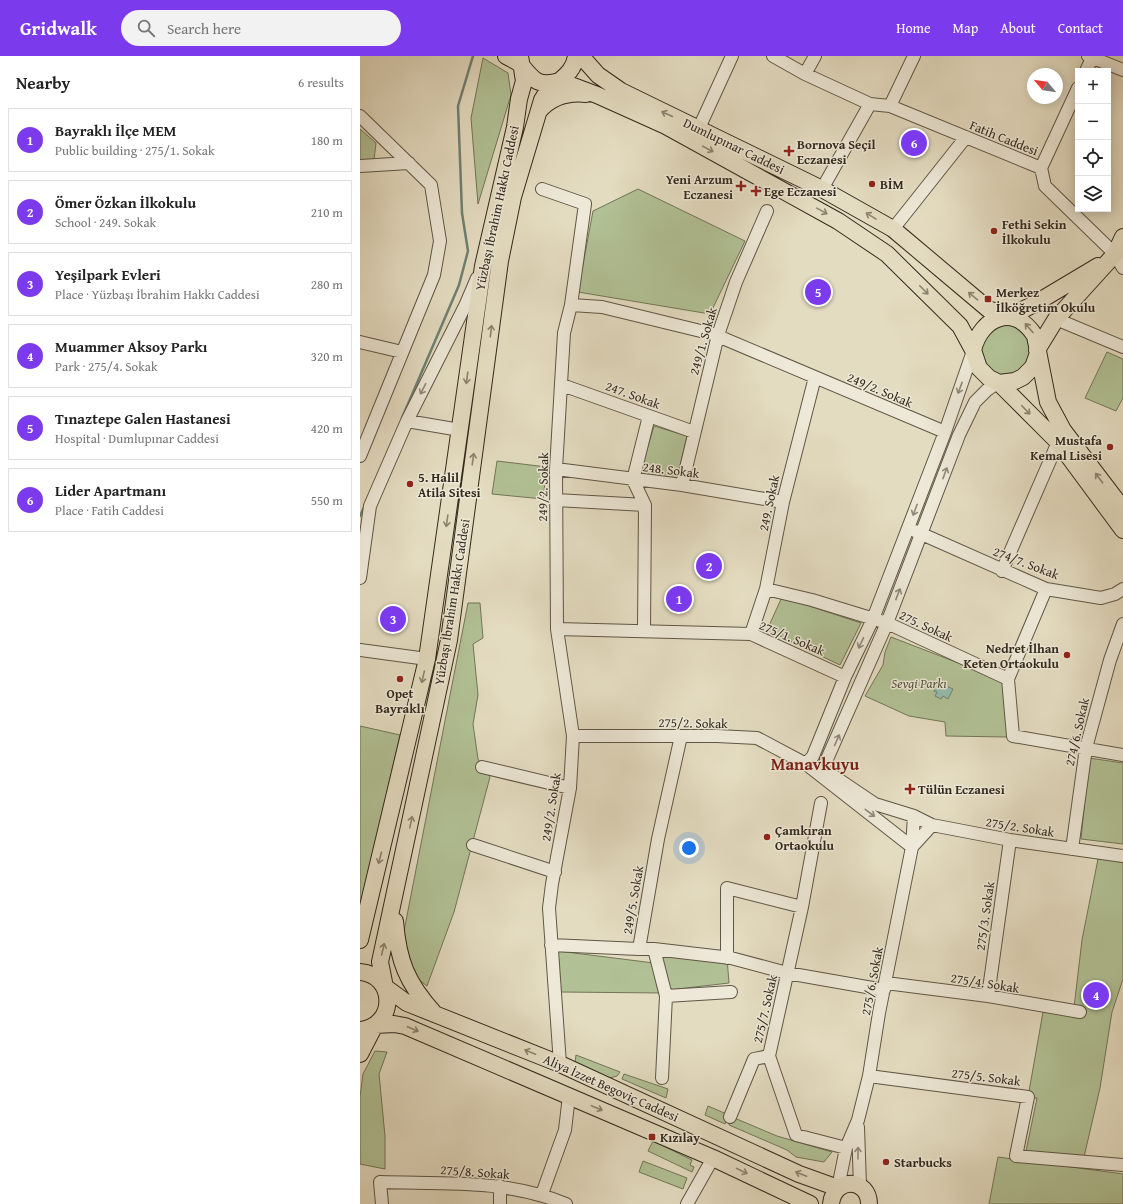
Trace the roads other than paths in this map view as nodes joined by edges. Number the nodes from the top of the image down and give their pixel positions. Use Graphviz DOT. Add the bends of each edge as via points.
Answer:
graph roads {
  1 [pos="502,56"];
  2 [pos="506,56"];
  3 [pos="576,56"];
  4 [pos="581,56"];
  5 [pos="732,56"];
  6 [pos="773,56"];
  7 [pos="815,56"];
  8 [pos="914,56"];
  9 [pos="1091,56"];
  10 [pos="521,61"];
  11 [pos="1087,68"];
  12 [pos="1123,70"];
  13 [pos="805,74"];
  14 [pos="560,81"];
  15 [pos="1075,94"];
  16 [pos="597,95"];
  17 [pos="519,100"];
  18 [pos="870,104"];
  19 [pos="890,106"];
  20 [pos="539,111"];
  21 [pos="360,116"];
  22 [pos="698,128"];
  23 [pos="966,137"];
  24 [pos="409,163"];
  25 [pos="360,166"];
  26 [pos="1041,168"];
  27 [pos="542,189"];
  28 [pos="822,189"];
  29 [pos="767,211"];
  30 [pos="894,229"];
  31 [pos="1123,237"];
  32 [pos="1114,255"];
  33 [pos="483,266"];
  34 [pos="1123,268"];
  35 [pos="571,305"];
  36 [pos="1007,317"];
  37 [pos="1056,319"];
  38 [pos="718,336"];
  39 [pos="360,342"];
  40 [pos="1123,347"];
  41 [pos="973,351"];
  42 [pos="402,352"];
  43 [pos="1038,352"];
  44 [pos="815,377"];
  45 [pos="999,382"];
  46 [pos="562,384"];
  47 [pos="649,416"];
  48 [pos="407,421"];
  49 [pos="460,430"];
  50 [pos="694,432"];
  51 [pos="945,432"];
  52 [pos="1058,442"];
  53 [pos="360,456"];
  54 [pos="556,469"];
  55 [pos="633,480"];
  56 [pos="682,484"];
  57 [pos="556,500"];
  58 [pos="783,502"];
  59 [pos="645,504"];
  60 [pos="1123,509"];
  61 [pos="908,528"];
  62 [pos="1123,530"];
  63 [pos="922,534"];
  64 [pos="1002,570"];
  65 [pos="360,578"];
  66 [pos="1046,588"];
  67 [pos="1123,588"];
  68 [pos="766,589"];
  69 [pos="872,619"];
  70 [pos="887,623"];
  71 [pos="1123,624"];
  72 [pos="557,629"];
  73 [pos="644,630"];
  74 [pos="751,634"];
  75 [pos="360,650"];
  76 [pos="427,659"];
  77 [pos="845,677"];
  78 [pos="1008,680"];
  79 [pos="573,736"];
  80 [pos="681,736"];
  81 [pos="1086,748"];
  82 [pos="1123,755"];
  83 [pos="806,764"];
  84 [pos="482,767"];
  85 [pos="822,771"];
  86 [pos="570,788"];
  87 [pos="821,803"];
  88 [pos="914,816"];
  89 [pos="932,825"];
  90 [pos="1010,840"];
  91 [pos="473,845"];
  92 [pos="912,847"];
  93 [pos="1072,849"];
  94 [pos="1123,856"];
  95 [pos="554,872"];
  96 [pos="395,899"];
  97 [pos="802,906"];
  98 [pos="360,940"];
  99 [pos="550,945"];
  100 [pos="639,949"];
  101 [pos="654,949"];
  102 [pos="727,958"];
  103 [pos="360,972"];
  104 [pos="787,973"];
  105 [pos="885,986"];
  106 [pos="384,987"];
  107 [pos="731,992"];
  108 [pos="666,996"];
  109 [pos="988,996"];
  110 [pos="1080,1012"];
  111 [pos="435,1014"];
  112 [pos="368,1027"];
  113 [pos="360,1054"];
  114 [pos="769,1056"];
  115 [pos="560,1064"];
  116 [pos="869,1076"];
  117 [pos="662,1078"];
  118 [pos="568,1096"];
  119 [pos="730,1117"];
  120 [pos="858,1120"];
  121 [pos="846,1148"];
  122 [pos="714,1158"];
  123 [pos="1123,1165"];
  124 [pos="500,1186"];
  125 [pos="860,1186"];
  126 [pos="838,1188"];
  127 [pos="542,1194"];
  128 [pos="871,1203"];
  129 [pos="382,1204"];
  130 [pos="500,1204"];
  131 [pos="566,1204"];
  132 [pos="687,1204"];
  133 [pos="809,1204"];
  134 [pos="831,1204"];
  1 -- 17 [label="main road" via="517,73"];
  2 -- 10 [label="main road"];
  3 -- 14 [label="main road, Yüzbaşı İbrahim Hakkı Caddesi" via="572,70"];
  22 -- 4 [label="main road, Dumlupınar Caddesi, one-way" via="614,87 598,75"];
  5 -- 22 [label="street"];
  6 -- 13 [label="street, Fatih Caddesi"];
  7 -- 13 [label="street"];
  8 -- 19 [label="street"];
  9 -- 11 [label="street"];
  9 -- 12 [label="street"];
  10 -- 14 [label="main road" via="526,73 533,80 551,84"];
  10 -- 17 [label="main road, Yüzbaşı İbrahim Hakkı Caddesi" via="524,81"];
  13 -- 18 [label="street, Fatih Caddesi"];
  14 -- 16 [label="main road, Dumlupınar Caddesi"];
  14 -- 20 [label="main road, Yüzbaşı İbrahim Hakkı Caddesi" via="546,92"];
  15 -- 26 [label="street"];
  16 -- 20 [label="main road, Dumlupınar Caddesi" via="564,95 550,100"];
  16 -- 41 [label="main road, Dumlupınar Caddesi, one-way" via="666,126 844,224 887,254 960,326"];
  17 -- 33 [label="main road, Yüzbaşı İbrahim Hakkı Caddesi"];
  18 -- 19 [label="street, Fatih Caddesi"];
  18 -- 28 [label="street"];
  19 -- 23 [label="street, Fatih Caddesi"];
  96 -- 20 [label="main road, Yüzbaşı İbrahim Hakkı Caddesi, one-way" via="449,640 500,261 513,197"];
  21 -- 24 [label="street"];
  22 -- 28 [label="main road, Dumlupınar Caddesi"];
  23 -- 26 [label="street, Fatih Caddesi"];
  23 -- 30 [label="street"];
  24 -- 25 [label="street"];
  24 -- 42 [label="street" via="431,185 440,241 434,275"];
  26 -- 32 [label="street, Fatih Caddesi" via="1045,186"];
  27 -- 35 [label="street" via="585,204"];
  30 -- 28 [label="main road, Dumlupınar Caddesi, one-way"];
  29 -- 38 [label="street, 249/1. Sokak" via="736,282"];
  36 -- 30 [label="main road, Dumlupınar Caddesi, one-way" via="988,309"];
  31 -- 32 [label="main road"];
  32 -- 34 [label="street, Fatih Caddesi"];
  32 -- 36 [label="main road" via="1036,303"];
  32 -- 37 [label="main road"];
  33 -- 48 [label="street, one-way"];
  33 -- 49 [label="main road, Yüzbaşı İbrahim Hakkı Caddesi, one-way"];
  35 -- 38 [label="street, 249/2. Sokak" via="602,306"];
  35 -- 46 [label="street, 249/2. Sokak" via="564,333"];
  36 -- 41 [label="main road" via="994,320 984,327 976,338"];
  43 -- 36 [label="main road, one-way" via="1035,336 1030,328"];
  37 -- 40 [label="street"];
  37 -- 43 [label="main road"];
  38 -- 44 [label="street, 249/2. Sokak"];
  38 -- 50 [label="street, 249/1. Sokak"];
  39 -- 42 [label="street"];
  41 -- 45 [label="main road" via="979,368 989,378"];
  41 -- 51 [label="street, one-way"];
  42 -- 53 [label="street"];
  43 -- 45 [label="main road" via="1033,366 1023,377 1015,381"];
  60 -- 43 [label="main road, one-way" via="1063,430 1048,402"];
  44 -- 51 [label="street, 249/2. Sokak"];
  44 -- 58 [label="street, 249. Sokak"];
  45 -- 52 [label="main road, one-way"];
  63 -- 45 [label="street, one-way" via="975,402"];
  46 -- 47 [label="street, 247. Sokak"];
  46 -- 54 [label="street, 249/2. Sokak"];
  47 -- 50 [label="street, 247. Sokak"];
  47 -- 55 [label="street"];
  48 -- 49 [label="street"];
  48 -- 65 [label="street" via="370,506"];
  49 -- 76 [label="main road, Yüzbaşı İbrahim Hakkı Caddesi, one-way"];
  50 -- 56 [label="street, 249/1. Sokak"];
  51 -- 61 [label="street, one-way"];
  52 -- 62 [label="main road"];
  52 -- 64 [label="street"];
  54 -- 55 [label="street, 248. Sokak"];
  54 -- 57 [label="street, 249/2. Sokak"];
  55 -- 56 [label="street, 248. Sokak"];
  55 -- 59 [label="street"];
  56 -- 58 [label="street, 248. Sokak"];
  57 -- 59 [label="street"];
  57 -- 72 [label="street, 249/2. Sokak"];
  58 -- 68 [label="street, 249. Sokak"];
  59 -- 73 [label="street"];
  61 -- 63 [label="street, 274/7. Sokak"];
  61 -- 69 [label="street"];
  63 -- 64 [label="street, 274/7. Sokak"];
  70 -- 63 [label="street, one-way"];
  64 -- 66 [label="street, 274/7. Sokak"];
  66 -- 67 [label="street, 274/7. Sokak" via="1102,598"];
  66 -- 78 [label="street"];
  68 -- 69 [label="street, 275. Sokak"];
  68 -- 74 [label="street, 249. Sokak"];
  69 -- 70 [label="street, 275. Sokak"];
  69 -- 77 [label="street, one-way"];
  70 -- 78 [label="street, 275. Sokak"];
  85 -- 70 [label="street, one-way"];
  71 -- 81 [label="street, 274/6. Sokak" via="1110,660"];
  72 -- 73 [label="street, 275/1. Sokak"];
  72 -- 79 [label="street, 249/2. Sokak"];
  73 -- 74 [label="street, 275/1. Sokak"];
  74 -- 77 [label="street, 275/1. Sokak"];
  75 -- 76 [label="street"];
  76 -- 98 [label="main road, Yüzbaşı İbrahim Hakkı Caddesi, one-way"];
  77 -- 83 [label="street" via="813,756"];
  78 -- 81 [label="street" via="1013,736"];
  79 -- 80 [label="street, 275/2. Sokak"];
  79 -- 86 [label="street, 249/2. Sokak"];
  80 -- 83 [label="street, 275/2. Sokak" via="757,738"];
  80 -- 100 [label="street, 249/5. Sokak" via="658,839"];
  81 -- 82 [label="street"];
  81 -- 93 [label="street, 274/6. Sokak"];
  83 -- 85 [label="street, 275/2. Sokak"];
  84 -- 86 [label="street"];
  85 -- 88 [label="street, 275/2. Sokak" via="875,804"];
  85 -- 92 [label="street, 275/2. Sokak, one-way"];
  86 -- 95 [label="street, 249/2. Sokak"];
  87 -- 97 [label="street, 275/7. Sokak"];
  88 -- 89 [label="street, 275/2. Sokak"];
  88 -- 92 [label="street"];
  89 -- 90 [label="street, 275/2. Sokak"];
  89 -- 92 [label="street"];
  90 -- 93 [label="street, 275/2. Sokak"];
  90 -- 109 [label="street, 275/3. Sokak"];
  91 -- 95 [label="street"];
  92 -- 105 [label="street, 275/6. Sokak"];
  93 -- 94 [label="street, 275/2. Sokak"];
  95 -- 99 [label="street, 249/2. Sokak" via="549,908"];
  106 -- 96 [label="main road, Yüzbaşı İbrahim Hakkı Caddesi, one-way" via="380,962"];
  96 -- 111 [label="main road" via="396,944 402,966 414,988"];
  97 -- 102 [label="street" via="727,888"];
  97 -- 104 [label="street, 275/7. Sokak"];
  99 -- 100 [label="street"];
  99 -- 115 [label="street, 249/2. Sokak"];
  100 -- 101 [label="street, 249/5. Sokak"];
  101 -- 102 [label="street, 249/5. Sokak"];
  101 -- 108 [label="street"];
  102 -- 104 [label="street, 249/5. Sokak"];
  103 -- 106 [label="main road, Aliya İzzet Begoviç Caddesi" via="371,974"];
  104 -- 105 [label="street, 275/4. Sokak"];
  104 -- 114 [label="street, 275/7. Sokak"];
  105 -- 109 [label="street, 275/4. Sokak"];
  105 -- 116 [label="street, 275/6. Sokak"];
  106 -- 111 [label="main road, Aliya İzzet Begoviç Caddesi" via="407,1003"];
  106 -- 112 [label="main road, Yüzbaşı İbrahim Hakkı Caddesi" via="388,1004 382,1019"];
  107 -- 108 [label="street"];
  108 -- 117 [label="street"];
  109 -- 110 [label="street, 275/4. Sokak"];
  115 -- 111 [label="main road, Aliya İzzet Begoviç Caddesi, one-way"];
  112 -- 113 [label="main road"];
  112 -- 118 [label="main road, Aliya İzzet Begoviç Caddesi, one-way" via="394,1024 405,1026"];
  114 -- 119 [label="street" via="754,1059"];
  114 -- 121 [label="street, 275/7. Sokak" via="796,1135"];
  126 -- 115 [label="main road, Aliya İzzet Begoviç Caddesi, one-way" via="799,1174"];
  116 -- 120 [label="street, 275/6. Sokak"];
  116 -- 123 [label="street, 275/5. Sokak" via="1028,1097 1016,1156"];
  118 -- 122 [label="main road, Aliya İzzet Begoviç Caddesi, one-way"];
  118 -- 127 [label="street" via="565,1130"];
  120 -- 121 [label="street, 275/6. Sokak"];
  125 -- 120 [label="street, 275/6. Sokak, one-way"];
  121 -- 126 [label="street, 275/6. Sokak"];
  122 -- 132 [label="street"];
  122 -- 133 [label="main road, Aliya İzzet Begoviç Caddesi, one-way"];
  124 -- 127 [label="street, 275/8. Sokak"];
  124 -- 129 [label="street, 275/8. Sokak" via="380,1182"];
  124 -- 130 [label="street"];
  125 -- 126 [label="main road, Aliya İzzet Begoviç Caddesi" via="848,1184"];
  125 -- 128 [label="main road"];
  126 -- 134 [label="main road" via="832,1196"];
  127 -- 131 [label="street, 275/8. Sokak"];
}
